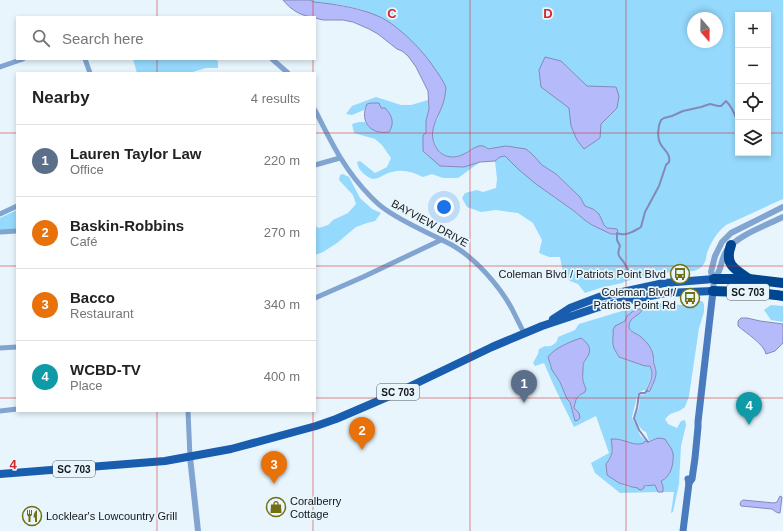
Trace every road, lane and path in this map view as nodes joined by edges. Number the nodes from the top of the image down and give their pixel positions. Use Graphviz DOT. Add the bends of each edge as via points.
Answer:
graph roads {
  1 [pos="20,60"];
  2 [pos="85,60"];
  3 [pos="273,60"];
  4 [pos="0,67"];
  5 [pos="90,72"];
  6 [pos="287,72"];
  7 [pos="316,112"];
  8 [pos="340,158"];
  9 [pos="316,164"];
  10 [pos="16,206"];
  11 [pos="783,207"];
  12 [pos="0,214"];
  13 [pos="783,217"];
  14 [pos="16,231"];
  15 [pos="0,232"];
  16 [pos="441,240"];
  17 [pos="731,244"];
  18 [pos="714,279"];
  19 [pos="749,279"];
  20 [pos="783,283"];
  21 [pos="714,291"];
  22 [pos="783,296"];
  23 [pos="316,298"];
  24 [pos="542,326"];
  25 [pos="524,333"];
  26 [pos="16,347"];
  27 [pos="0,348"];
  28 [pos="16,409"];
  29 [pos="0,411"];
  30 [pos="188,412"];
  31 [pos="190,457"];
  32 [pos="0,474"];
  33 [pos="198,531"];
  34 [pos="683,531"];
  1 -- 4 [label="street"];
  2 -- 5 [label="street"];
  3 -- 6 [label="street"];
  7 -- 8 [label="street, BAYVIEW DRIVE"];
  8 -- 9 [label="street"];
  8 -- 16 [label="street, BAYVIEW DRIVE" via="360,186 381,206 398,218"];
  10 -- 12 [label="street"];
  11 -- 18 [label="street" via="731,233 722,242 711,272"];
  13 -- 17 [label="street"];
  14 -- 15 [label="street"];
  16 -- 23 [label="street"];
  16 -- 25 [label="street, BAYVIEW DRIVE" via="466,254 490,278 508,302"];
  17 -- 18 [label="street"];
  17 -- 19 [label="highway" via="728,253 731,264"];
  18 -- 19 [label="highway, SC 703"];
  18 -- 21 [label="street"];
  18 -- 24 [label="main road, SC 703" via="664,283 600,297 570,308"];
  19 -- 20 [label="highway, SC 703"];
  21 -- 22 [label="highway, SC 703"];
  21 -- 24 [label="main road, SC 703" via="665,293 605,305"];
  21 -- 34 [label="main road"];
  24 -- 25 [label="main road, SC 703"];
  25 -- 31 [label="main road, SC 703" via="336,419 231,449"];
  26 -- 27 [label="street"];
  28 -- 29 [label="street"];
  30 -- 31 [label="street"];
  31 -- 32 [label="main road, SC 703"];
  31 -- 33 [label="street"];
}
